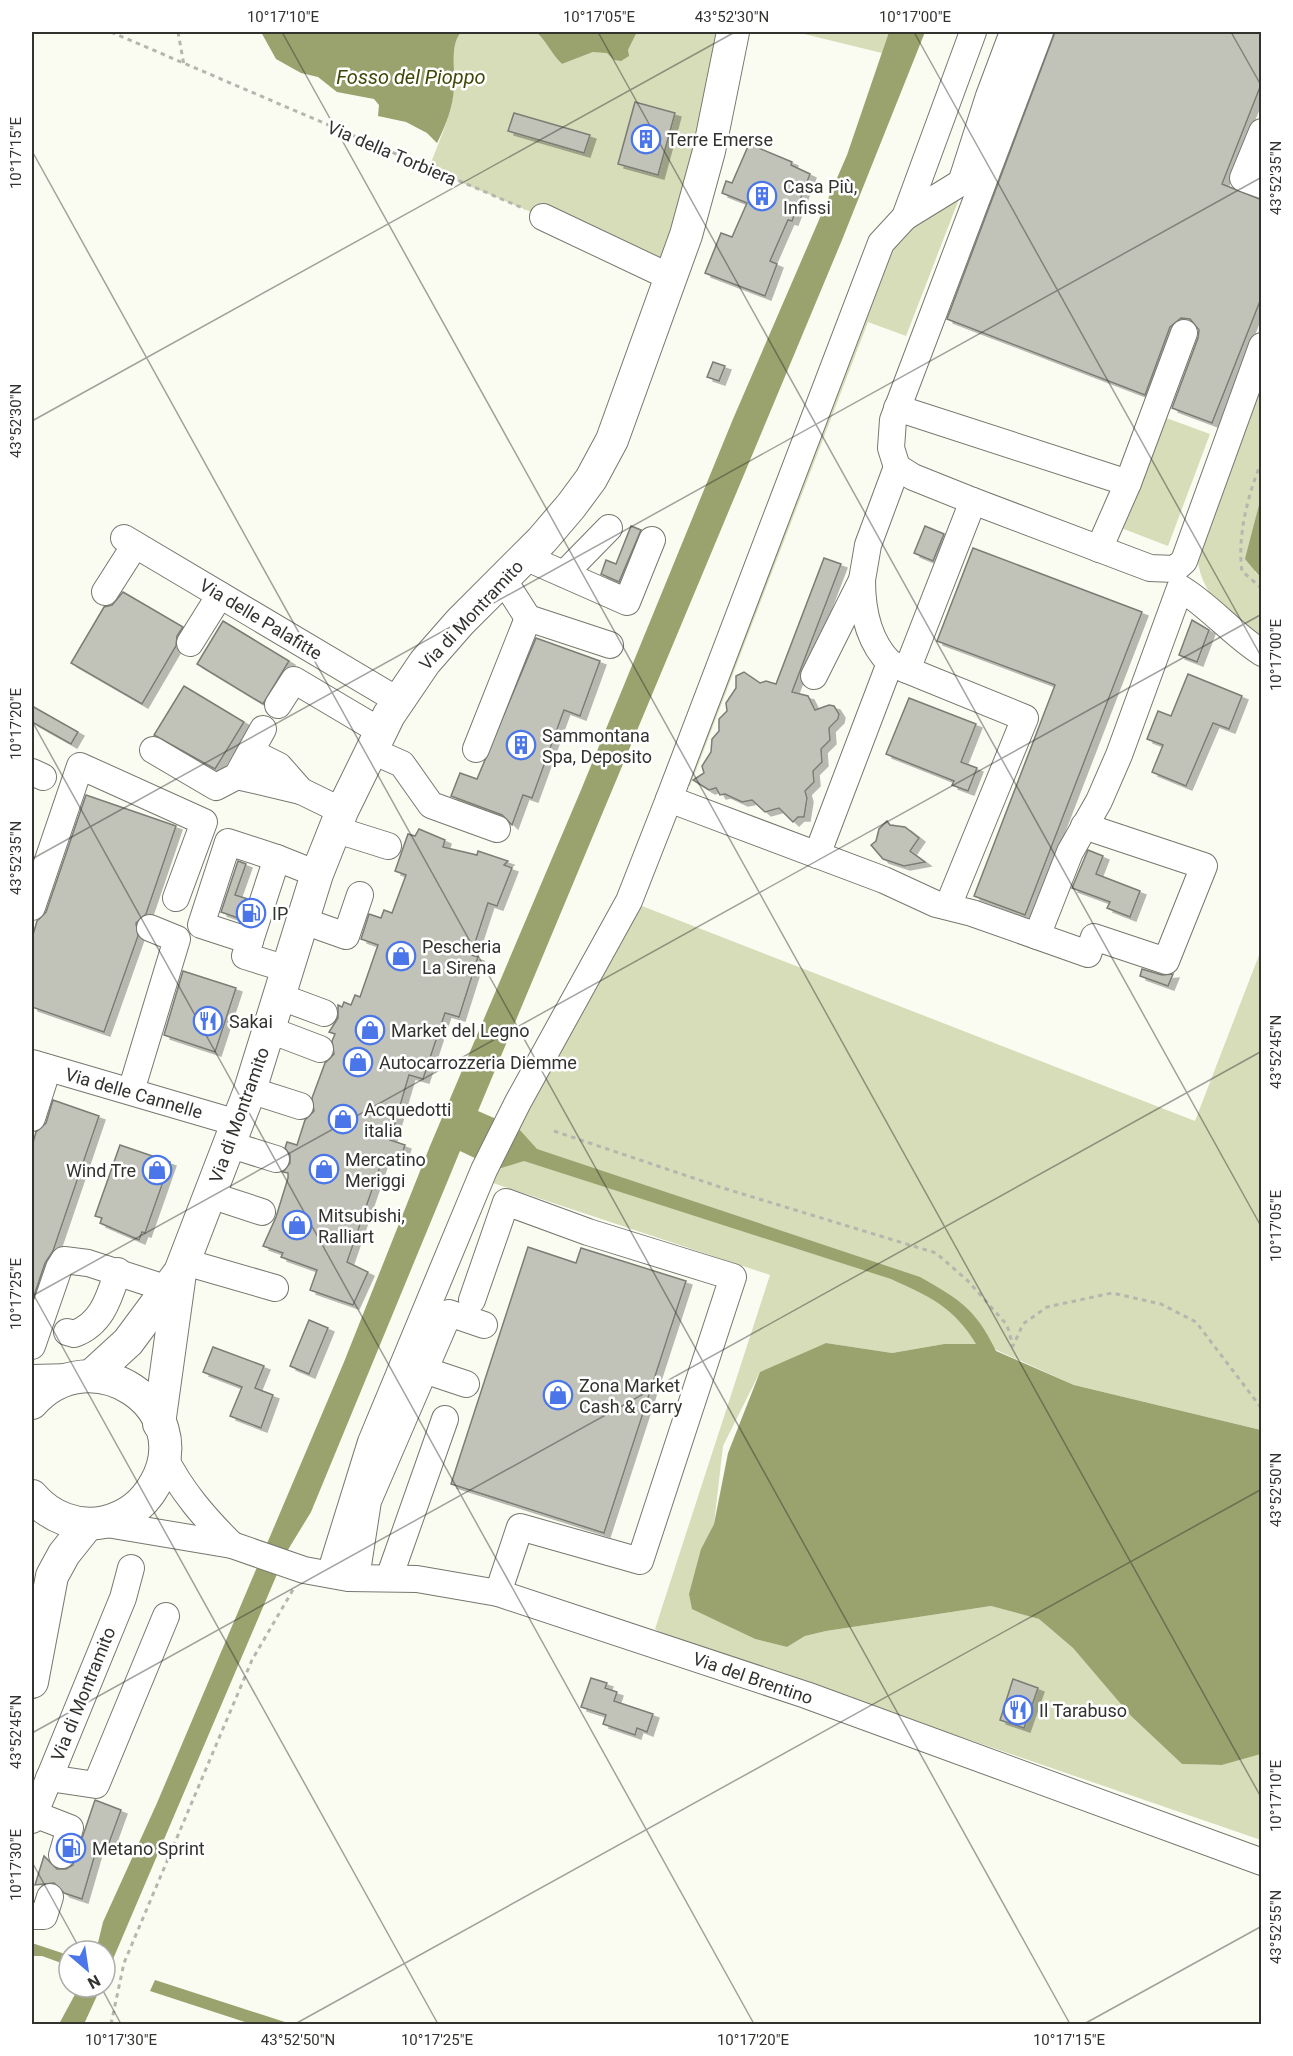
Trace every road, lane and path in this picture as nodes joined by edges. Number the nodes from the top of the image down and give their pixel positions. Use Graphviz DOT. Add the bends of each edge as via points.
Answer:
graph roads {
  1 [pos="111,32"];
  2 [pos="178,32"];
  3 [pos="733,32"];
  4 [pos="973,32"];
  5 [pos="1013,32"];
  6 [pos="1040,32"];
  7 [pos="184,65"];
  8 [pos="952,84"];
  9 [pos="1000,100"];
  10 [pos="1262,132"];
  11 [pos="988,166"];
  12 [pos="962,180"];
  13 [pos="1262,185"];
  14 [pos="543,217"];
  15 [pos="905,217"];
  16 [pos="672,278"];
  17 [pos="1184,333"];
  18 [pos="1262,346"];
  19 [pos="897,408"];
  20 [pos="1262,461"];
  21 [pos="897,467"];
  22 [pos="1128,483"];
  23 [pos="973,501"];
  24 [pos="609,528"];
  25 [pos="652,540"];
  26 [pos="1099,549"];
  27 [pos="525,557"];
  28 [pos="564,574"];
  29 [pos="503,579"];
  30 [pos="1176,579"];
  31 [pos="862,580"];
  32 [pos="1262,589"];
  33 [pos="105,592"];
  34 [pos="220,595"];
  35 [pos="528,618"];
  36 [pos="190,643"];
  37 [pos="609,645"];
  38 [pos="1262,653"];
  39 [pos="898,667"];
  40 [pos="814,676"];
  41 [pos="397,700"];
  42 [pos="278,705"];
  43 [pos="263,729"];
  44 [pos="375,740"];
  45 [pos="476,749"];
  46 [pos="153,750"];
  47 [pos="251,752"];
  48 [pos="237,776"];
  49 [pos="301,791"];
  50 [pos="669,799"];
  51 [pos="338,820"];
  52 [pos="1084,826"];
  53 [pos="498,829"];
  54 [pos="388,846"];
  55 [pos="817,855"];
  56 [pos="277,858"];
  57 [pos="317,874"];
  58 [pos="360,895"];
  59 [pos="176,897"];
  60 [pos="948,906"];
  61 [pos="32,907"];
  62 [pos="301,920"];
  63 [pos="150,928"];
  64 [pos="1037,936"];
  65 [pos="250,940"];
  66 [pos="284,983"];
  67 [pos="324,1013"];
  68 [pos="270,1030"];
  69 [pos="320,1049"];
  70 [pos="40,1066"];
  71 [pos="250,1090"];
  72 [pos="131,1091"];
  73 [pos="300,1106"];
  74 [pos="32,1118"];
  75 [pos="554,1131"];
  76 [pos="232,1134"];
  77 [pos="276,1159"];
  78 [pos="210,1195"];
  79 [pos="262,1212"];
  80 [pos="118,1271"];
  81 [pos="178,1274"];
  82 [pos="275,1288"];
  83 [pos="472,1300"];
  84 [pos="484,1325"];
  85 [pos="67,1332"];
  86 [pos="32,1346"];
  87 [pos="424,1370"];
  88 [pos="82,1376"];
  89 [pos="32,1378"];
  90 [pos="466,1384"];
  91 [pos="32,1403"];
  92 [pos="1262,1409"];
  93 [pos="445,1419"];
  94 [pos="159,1424"];
  95 [pos="164,1456"];
  96 [pos="32,1496"];
  97 [pos="94,1523"];
  98 [pos="238,1548"];
  99 [pos="131,1568"];
  100 [pos="304,1570"];
  101 [pos="330,1574"];
  102 [pos="356,1578"];
  103 [pos="389,1578"];
  104 [pos="498,1593"];
  105 [pos="166,1616"];
  106 [pos="32,1682"];
  107 [pos="49,1778"];
  108 [pos="33,1817"];
  109 [pos="62,1855"];
  110 [pos="1262,1862"];
  111 [pos="50,1898"];
  112 [pos="32,1916"];
  113 [pos="111,2025"];
  1 -- 7 [label="path, Via della Torbiera"];
  2 -- 7 [label="path"];
  3 -- 16 [label="main road, Via di Montramito" via="709,151"];
  4 -- 8 [label="street"];
  5 -- 9 [label="street"];
  6 -- 9 [label="street"];
  7 -- 14 [label="path, Via della Torbiera"];
  8 -- 9 [label="street"];
  8 -- 15 [label="street"];
  9 -- 11 [label="street"];
  9 -- 12 [label="street"];
  10 -- 13 [label="street" via="1243,178"];
  11 -- 12 [label="street"];
  11 -- 19 [label="street"];
  12 -- 15 [label="street"];
  14 -- 16 [label="street"];
  15 -- 50 [label="street" via="881,243"];
  16 -- 27 [label="main road, Via di Montramito" via="599,466 571,506"];
  17 -- 22 [label="street"];
  18 -- 30 [label="street"];
  19 -- 21 [label="street" via="891,439"];
  19 -- 22 [label="street"];
  20 -- 32 [label="path" via="1239,554 1242,572"];
  21 -- 23 [label="street"];
  21 -- 31 [label="street" via="868,545"];
  22 -- 26 [label="street"];
  23 -- 26 [label="street"];
  23 -- 39 [label="street"];
  24 -- 28 [label="street"];
  25 -- 28 [label="street" via="627,602"];
  26 -- 30 [label="street"];
  27 -- 28 [label="street"];
  27 -- 29 [label="main road, Via di Montramito"];
  29 -- 35 [label="street"];
  29 -- 41 [label="main road, Via di Montramito" via="460,622"];
  30 -- 38 [label="street" via="1244,642"];
  30 -- 52 [label="street" via="1119,755"];
  31 -- 39 [label="street" via="869,629 879,651"];
  31 -- 40 [label="street"];
  33 -- 34 [label="street, Via delle Palafitte" via="129,542"];
  34 -- 36 [label="street"];
  34 -- 41 [label="street, Via delle Palafitte"];
  35 -- 37 [label="street"];
  35 -- 45 [label="street"];
  39 -- 55 [label="street"];
  39 -- 60 [label="street" via="1025,717"];
  41 -- 44 [label="main road, Via di Montramito"];
  42 -- 44 [label="street" via="294,680"];
  43 -- 47 [label="street"];
  44 -- 51 [label="main road, Via di Montramito"];
  44 -- 53 [label="street" via="402,764 431,805"];
  46 -- 48 [label="street" via="216,787"];
  47 -- 48 [label="street"];
  47 -- 49 [label="street" via="279,766"];
  48 -- 49 [label="street"];
  49 -- 51 [label="street"];
  50 -- 55 [label="street"];
  50 -- 101 [label="street" via="629,901 484,1170 371,1442"];
  51 -- 54 [label="street"];
  51 -- 57 [label="main road, Via di Montramito"];
  52 -- 64 [label="street"];
  52 -- 64 [label="street" via="1204,866 1166,961 1094,937 1088,954"];
  55 -- 60 [label="street"];
  56 -- 57 [label="street"];
  56 -- 65 [label="street"];
  56 -- 65 [label="street" via="228,842 201,925"];
  57 -- 62 [label="main road, Via di Montramito"];
  58 -- 62 [label="street" via="346,936"];
  59 -- 61 [label="street" via="204,822 80,766"];
  60 -- 64 [label="street"];
  62 -- 66 [label="main road, Via di Montramito"];
  63 -- 72 [label="street" via="177,939"];
  65 -- 66 [label="street" via="244,956"];
  66 -- 67 [label="street"];
  66 -- 68 [label="main road, Via di Montramito"];
  68 -- 69 [label="street"];
  68 -- 71 [label="main road, Via di Montramito"];
  70 -- 72 [label="street, Via delle Cannelle"];
  70 -- 74 [label="street"];
  71 -- 73 [label="street"];
  71 -- 76 [label="main road, Via di Montramito"];
  72 -- 76 [label="street, Via delle Cannelle"];
  75 -- 92 [label="path" via="936,1253 968,1281 1007,1325 1013,1346 1023,1324 1047,1307 1112,1293 1161,1304 1196,1322"];
  76 -- 77 [label="street, Via delle Cannelle"];
  76 -- 78 [label="main road, Via di Montramito"];
  78 -- 79 [label="street"];
  78 -- 81 [label="main road, Via di Montramito"];
  80 -- 81 [label="street"];
  80 -- 85 [label="street" via="107,1302 94,1323 74,1334"];
  80 -- 86 [label="street" via="64,1260"];
  81 -- 82 [label="street"];
  81 -- 88 [label="main road, Via di Montramito" via="124,1347"];
  81 -- 94 [label="main road, Via di Montramito"];
  83 -- 104 [label="street" via="506,1202 732,1277 640,1562 520,1527"];
  84 -- 87 [label="street" via="449,1312"];
  87 -- 90 [label="street"];
  87 -- 102 [label="street" via="368,1501"];
  88 -- 89 [label="street"];
  88 -- 91 [label="main road, Via di Montramito" via="54,1384"];
  88 -- 94 [label="main road, Via di Montramito" via="116,1380 133,1389 147,1402"];
  93 -- 103 [label="street"];
  94 -- 95 [label="main road, Via di Montramito"];
  95 -- 97 [label="main road, Via di Montramito" via="157,1480 144,1500 124,1515"];
  95 -- 98 [label="street, Via del Brentino" via="194,1504"];
  96 -- 97 [label="main road" via="61,1518"];
  97 -- 98 [label="street, Via del Brentino"];
  97 -- 106 [label="main road, Via di Montramito" via="64,1554 52,1576"];
  98 -- 100 [label="street, Via del Brentino"];
  99 -- 107 [label="street, Via di Montramito" via="123,1598"];
  100 -- 101 [label="street, Via del Brentino"];
  100 -- 113 [label="path" via="252,1660 124,1963"];
  101 -- 102 [label="street, Via del Brentino"];
  102 -- 103 [label="street, Via del Brentino"];
  103 -- 104 [label="street, Via del Brentino"];
  104 -- 110 [label="street, Via del Brentino" via="806,1695"];
  105 -- 107 [label="street" via="96,1785"];
  107 -- 108 [label="street, Via di Montramito"];
  108 -- 109 [label="street" via="70,1828"];
  111 -- 112 [label="street" via="44,1916"];
}
